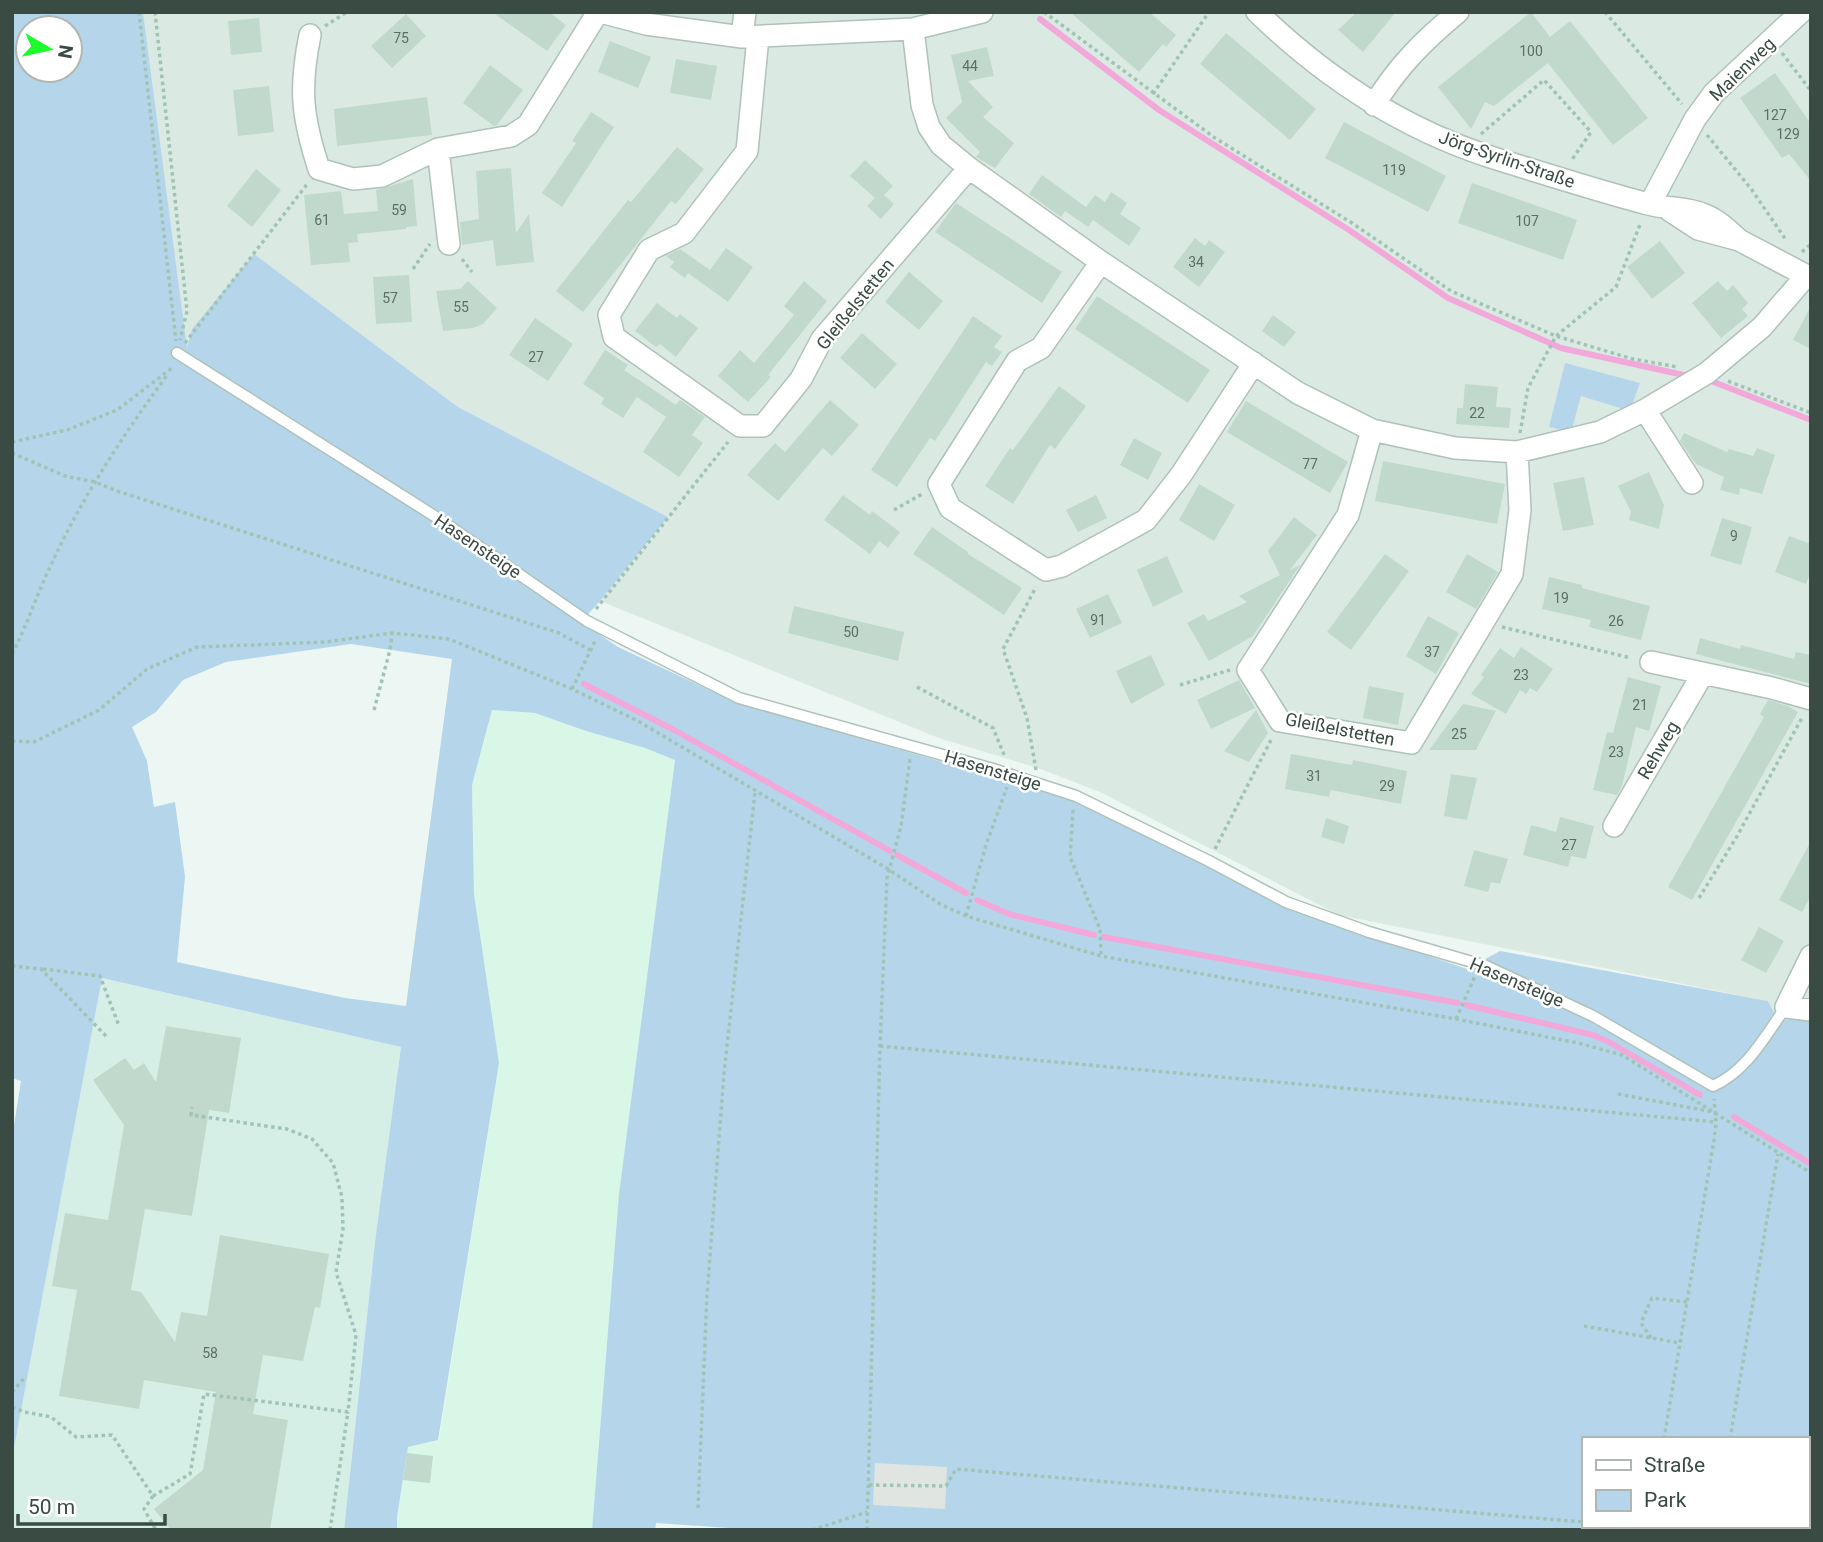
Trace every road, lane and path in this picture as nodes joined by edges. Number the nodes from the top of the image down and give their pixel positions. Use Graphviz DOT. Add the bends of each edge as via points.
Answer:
graph roads {
  1 [pos="139,12"];
  2 [pos="155,12"];
  3 [pos="599,12"];
  4 [pos="745,12"];
  5 [pos="982,12"];
  6 [pos="1044,12"];
  7 [pos="1209,12"];
  8 [pos="1458,12"];
  9 [pos="1605,12"];
  10 [pos="1801,12"];
  11 [pos="1255,13"];
  12 [pos="913,29"];
  13 [pos="310,35"];
  14 [pos="750,37"];
  15 [pos="1772,39"];
  16 [pos="1811,91"];
  17 [pos="1153,94"];
  18 [pos="1374,105"];
  19 [pos="1695,119"];
  20 [pos="1465,147"];
  21 [pos="438,149"];
  22 [pos="1573,157"];
  23 [pos="319,169"];
  24 [pos="969,169"];
  25 [pos="1658,206"];
  26 [pos="449,244"];
  27 [pos="1101,262"];
  28 [pos="1801,273"];
  29 [pos="1555,338"];
  30 [pos="177,353"];
  31 [pos="1254,363"];
  32 [pos="172,370"];
  33 [pos="1707,373"];
  34 [pos="1645,410"];
  35 [pos="1811,413"];
  36 [pos="740,426"];
  37 [pos="1372,430"];
  38 [pos="12,442"];
  39 [pos="1517,452"];
  40 [pos="12,453"];
  41 [pos="95,482"];
  42 [pos="1692,483"];
  43 [pos="939,484"];
  44 [pos="894,510"];
  45 [pos="1045,570"];
  46 [pos="587,621"];
  47 [pos="1483,622"];
  48 [pos="604,629"];
  49 [pos="392,633"];
  50 [pos="590,649"];
  51 [pos="12,654"];
  52 [pos="1651,662"];
  53 [pos="1252,664"];
  54 [pos="1702,675"];
  55 [pos="1180,685"];
  56 [pos="918,687"];
  57 [pos="572,690"];
  58 [pos="1808,706"];
  59 [pos="374,710"];
  60 [pos="1280,721"];
  61 [pos="12,741"];
  62 [pos="913,746"];
  63 [pos="1012,775"];
  64 [pos="1038,783"];
  65 [pos="755,792"];
  66 [pos="1076,796"];
  67 [pos="1614,826"];
  68 [pos="1209,861"];
  69 [pos="888,869"];
  70 [pos="1699,898"];
  71 [pos="966,916"];
  72 [pos="1101,956"];
  73 [pos="1811,956"];
  74 [pos="1481,964"];
  75 [pos="12,966"];
  76 [pos="41,969"];
  77 [pos="1786,1007"];
  78 [pos="1811,1010"];
  79 [pos="1456,1019"];
  80 [pos="119,1026"];
  81 [pos="108,1038"];
  82 [pos="880,1046"];
  83 [pos="1713,1086"];
  84 [pos="1619,1094"];
  85 [pos="192,1107"];
  86 [pos="1715,1112"];
  87 [pos="1716,1122"];
  88 [pos="1778,1154"];
  89 [pos="1811,1173"];
  90 [pos="1687,1301"];
  91 [pos="1584,1326"];
  92 [pos="1651,1338"];
  93 [pos="1680,1343"];
  94 [pos="26,1376"];
  95 [pos="12,1392"];
  96 [pos="12,1406"];
  97 [pos="348,1412"];
  98 [pos="1664,1437"];
  99 [pos="1730,1437"];
  100 [pos="869,1485"];
  101 [pos="153,1496"];
  102 [pos="698,1508"];
  103 [pos="868,1512"];
  104 [pos="1582,1522"];
  105 [pos="156,1530"];
  106 [pos="330,1530"];
  107 [pos="812,1530"];
  108 [pos="867,1530"];
  1 -- 30 [label="path"];
  2 -- 30 [label="path" via="187,310"];
  3 -- 14 [label="street" via="646,24"];
  3 -- 21 [label="street" via="528,125 511,136"];
  4 -- 14 [label="street"];
  5 -- 12 [label="street"];
  6 -- 17 [label="path"];
  7 -- 17 [label="path"];
  8 -- 18 [label="street" via="1419,44"];
  9 -- 19 [label="path"];
  10 -- 15 [label="street, Maienweg"];
  11 -- 18 [label="street, Jörg-Syrlin-Straße"];
  12 -- 14 [label="street"];
  12 -- 24 [label="street" via="929,127 941,145"];
  13 -- 23 [label="street" via="302,91 307,132"];
  14 -- 36 [label="street" via="747,151 684,233 649,250 609,315 614,337"];
  15 -- 16 [label="path"];
  15 -- 19 [label="street, Maienweg" via="1714,93"];
  17 -- 29 [label="path" via="1451,290"];
  18 -- 20 [label="street, Jörg-Syrlin-Straße"];
  19 -- 25 [label="street, Maienweg"];
  19 -- 28 [label="path" via="1752,190 1784,237"];
  20 -- 22 [label="path" via="1544,80 1591,132"];
  20 -- 25 [label="street, Jörg-Syrlin-Straße"];
  21 -- 23 [label="street" via="382,176 353,178"];
  21 -- 26 [label="street"];
  23 -- 30 [label="path"];
  24 -- 27 [label="street"];
  24 -- 36 [label="street, Gleißelstetten" via="822,339 802,380 763,426"];
  25 -- 28 [label="street, Jörg-Syrlin-Straße" via="1698,229 1739,240"];
  25 -- 29 [label="path" via="1616,287"];
  27 -- 31 [label="street"];
  27 -- 43 [label="street" via="1041,348 1017,361"];
  28 -- 33 [label="street" via="1762,327"];
  29 -- 33 [label="path"];
  29 -- 39 [label="path" via="1528,388"];
  30 -- 32 [label="path"];
  30 -- 46 [label="lane, Hasensteige" via="436,517"];
  31 -- 37 [label="street" via="1298,393"];
  31 -- 45 [label="street" via="1146,520 1062,566"];
  32 -- 38 [label="path" via="117,410 67,430"];
  32 -- 41 [label="path"];
  33 -- 34 [label="street"];
  33 -- 35 [label="path"];
  34 -- 39 [label="street" via="1600,432"];
  34 -- 42 [label="street"];
  36 -- 46 [label="path"];
  37 -- 39 [label="street" via="1455,448"];
  37 -- 53 [label="street" via="1348,515"];
  39 -- 47 [label="street, Gleißelstetten" via="1520,510 1512,575"];
  40 -- 41 [label="path" via="65,476"];
  41 -- 50 [label="path" via="559,633"];
  41 -- 51 [label="path"];
  43 -- 44 [label="path"];
  43 -- 45 [label="street" via="950,508"];
  45 -- 64 [label="path" via="1003,649 1027,718"];
  46 -- 48 [label="lane, Hasensteige"];
  47 -- 52 [label="path"];
  47 -- 60 [label="street, Gleißelstetten" via="1411,743"];
  48 -- 50 [label="path"];
  48 -- 62 [label="lane, Hasensteige" via="739,698"];
  49 -- 57 [label="path" via="449,639"];
  49 -- 59 [label="path"];
  49 -- 61 [label="path" via="325,642 197,647 147,669 99,710 34,741"];
  50 -- 57 [label="path"];
  52 -- 54 [label="street"];
  53 -- 55 [label="path"];
  53 -- 60 [label="street, Gleißelstetten" via="1248,670"];
  54 -- 58 [label="street" via="1772,688"];
  54 -- 67 [label="street, Rehweg"];
  56 -- 63 [label="path" via="992,728"];
  57 -- 65 [label="path" via="638,721"];
  58 -- 70 [label="path"];
  60 -- 68 [label="path"];
  62 -- 63 [label="lane, Hasensteige"];
  62 -- 69 [label="path" via="901,826"];
  63 -- 64 [label="lane, Hasensteige"];
  63 -- 71 [label="path"];
  64 -- 66 [label="lane, Hasensteige"];
  65 -- 69 [label="path"];
  65 -- 102 [label="path" via="724,1073 707,1295"];
  66 -- 68 [label="lane, Hasensteige"];
  66 -- 72 [label="path" via="1070,857 1100,929"];
  68 -- 74 [label="lane, Hasensteige" via="1286,902"];
  69 -- 71 [label="path"];
  69 -- 82 [label="path"];
  71 -- 72 [label="path"];
  72 -- 79 [label="path"];
  73 -- 77 [label="street"];
  74 -- 79 [label="path"];
  74 -- 83 [label="lane, Hasensteige" via="1593,1016"];
  75 -- 76 [label="path"];
  76 -- 80 [label="path" via="100,976"];
  76 -- 81 [label="path"];
  77 -- 78 [label="street"];
  77 -- 83 [label="lane" via="1745,1064 1730,1079"];
  79 -- 86 [label="path" via="1622,1055"];
  82 -- 87 [label="path"];
  82 -- 100 [label="path"];
  83 -- 86 [label="path"];
  84 -- 86 [label="path"];
  85 -- 97 [label="path" via="191,1115 287,1129 312,1139 333,1163 342,1197 343,1229 336,1272 356,1335"];
  86 -- 87 [label="path"];
  86 -- 88 [label="path"];
  87 -- 90 [label="path"];
  88 -- 89 [label="path"];
  88 -- 99 [label="path"];
  90 -- 92 [label="path" via="1652,1297 1641,1323"];
  90 -- 93 [label="path"];
  91 -- 92 [label="path"];
  92 -- 93 [label="path"];
  93 -- 98 [label="path"];
  94 -- 95 [label="path"];
  96 -- 101 [label="path" via="51,1417 76,1437 112,1435"];
  97 -- 101 [label="path" via="204,1394 190,1474"];
  97 -- 106 [label="path"];
  100 -- 103 [label="path"];
  100 -- 104 [label="path" via="946,1486 956,1469"];
  101 -- 105 [label="path" via="144,1509"];
  103 -- 107 [label="path"];
  103 -- 108 [label="path"];
}
